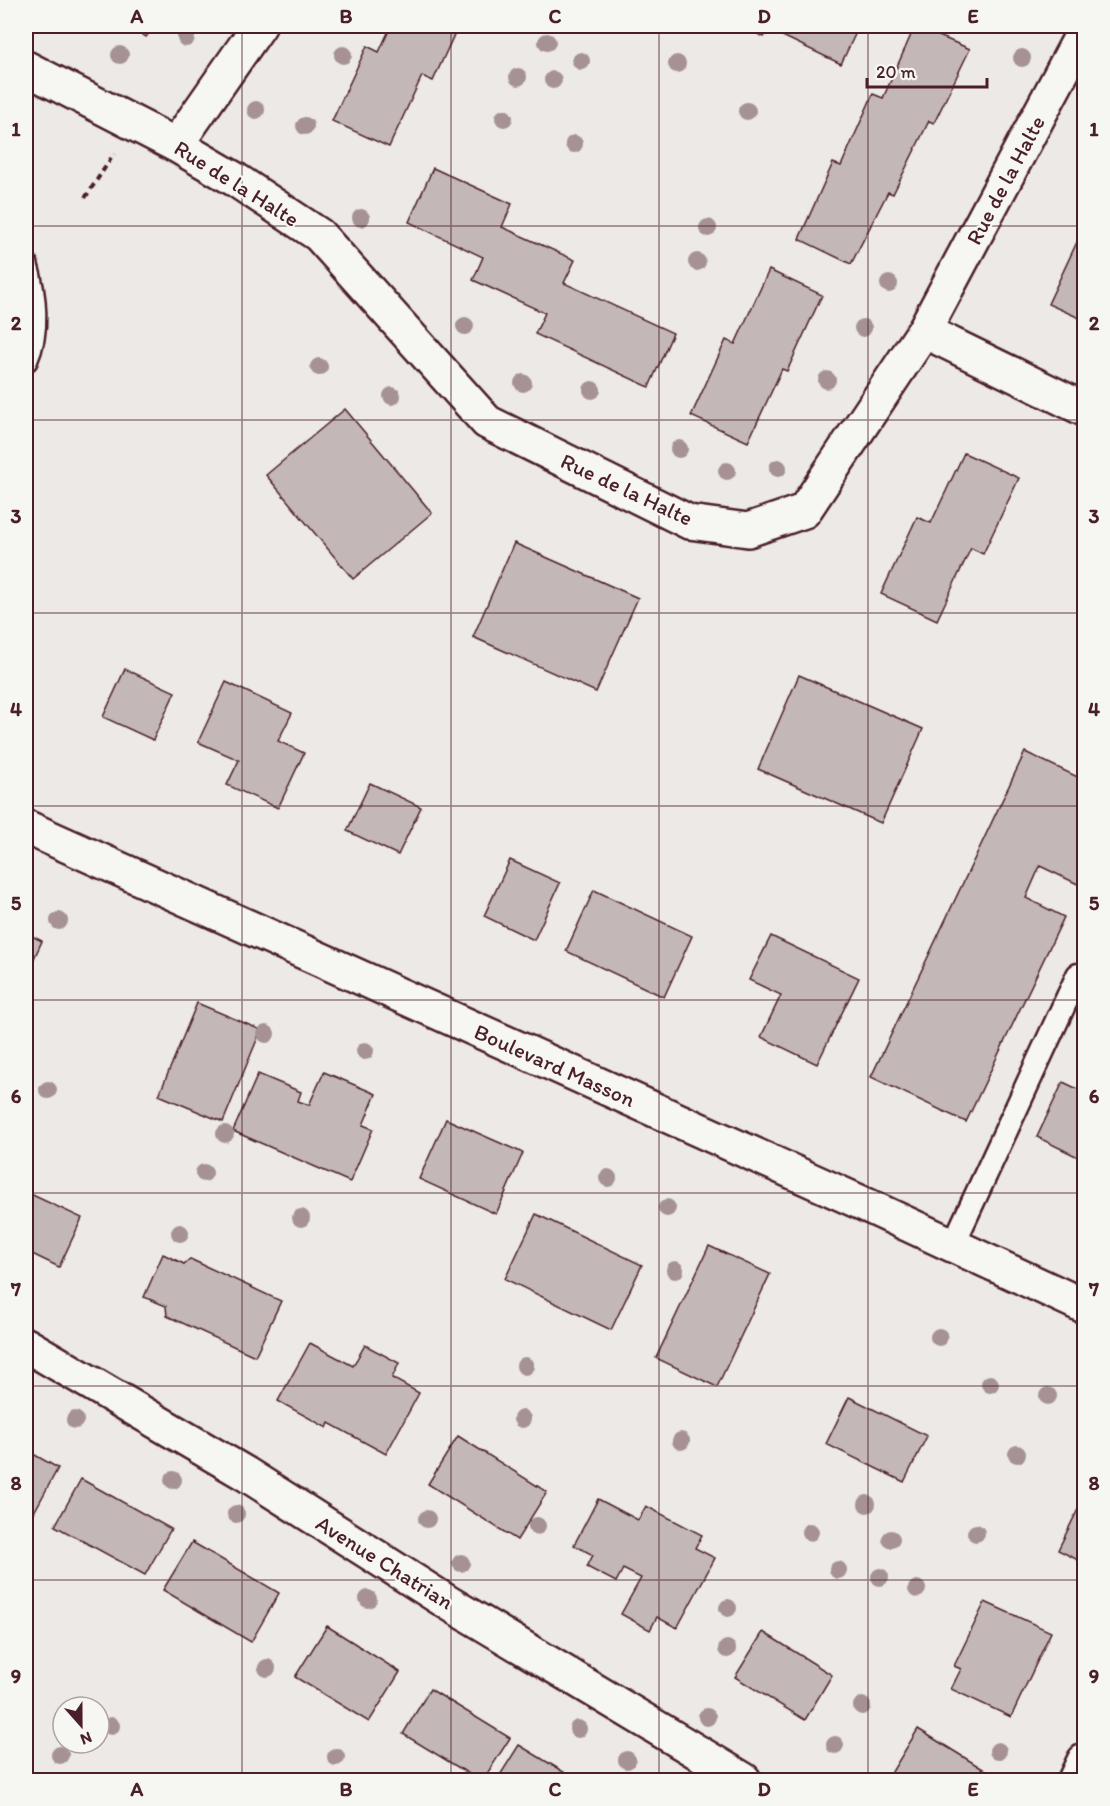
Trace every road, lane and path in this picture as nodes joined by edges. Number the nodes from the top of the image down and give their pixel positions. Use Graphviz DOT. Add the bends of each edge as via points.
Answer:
graph roads {
  1 [pos="260,26"];
  2 [pos="1084,32"];
  3 [pos="26,68"];
  4 [pos="135,124"];
  5 [pos="176,145"];
  6 [pos="85,198"];
  7 [pos="26,264"];
  8 [pos="924,331"];
  9 [pos="26,360"];
  10 [pos="1084,409"];
  11 [pos="26,827"];
  12 [pos="1084,978"];
  13 [pos="953,1245"];
  14 [pos="1084,1306"];
  15 [pos="26,1345"];
  16 [pos="1084,1761"];
  17 [pos="744,1780"];
  18 [pos="1075,1780"];
  1 -- 5 [label="street"];
  2 -- 8 [label="street, Rue de la Halte"];
  3 -- 4 [label="street, Rue de la Halte"];
  4 -- 5 [label="street, Rue de la Halte"];
  4 -- 6 [label="path"];
  5 -- 8 [label="street, Rue de la Halte" via="319,235 487,422 689,522 748,530 804,511"];
  7 -- 9 [label="lane" via="34,316"];
  8 -- 10 [label="street"];
  11 -- 13 [label="street, Boulevard Masson"];
  12 -- 13 [label="lane" via="1078,975"];
  13 -- 14 [label="street, Boulevard Masson"];
  15 -- 17 [label="street, Avenue Chatrian" via="246,1474 447,1602"];
  16 -- 18 [label="street"];
}
